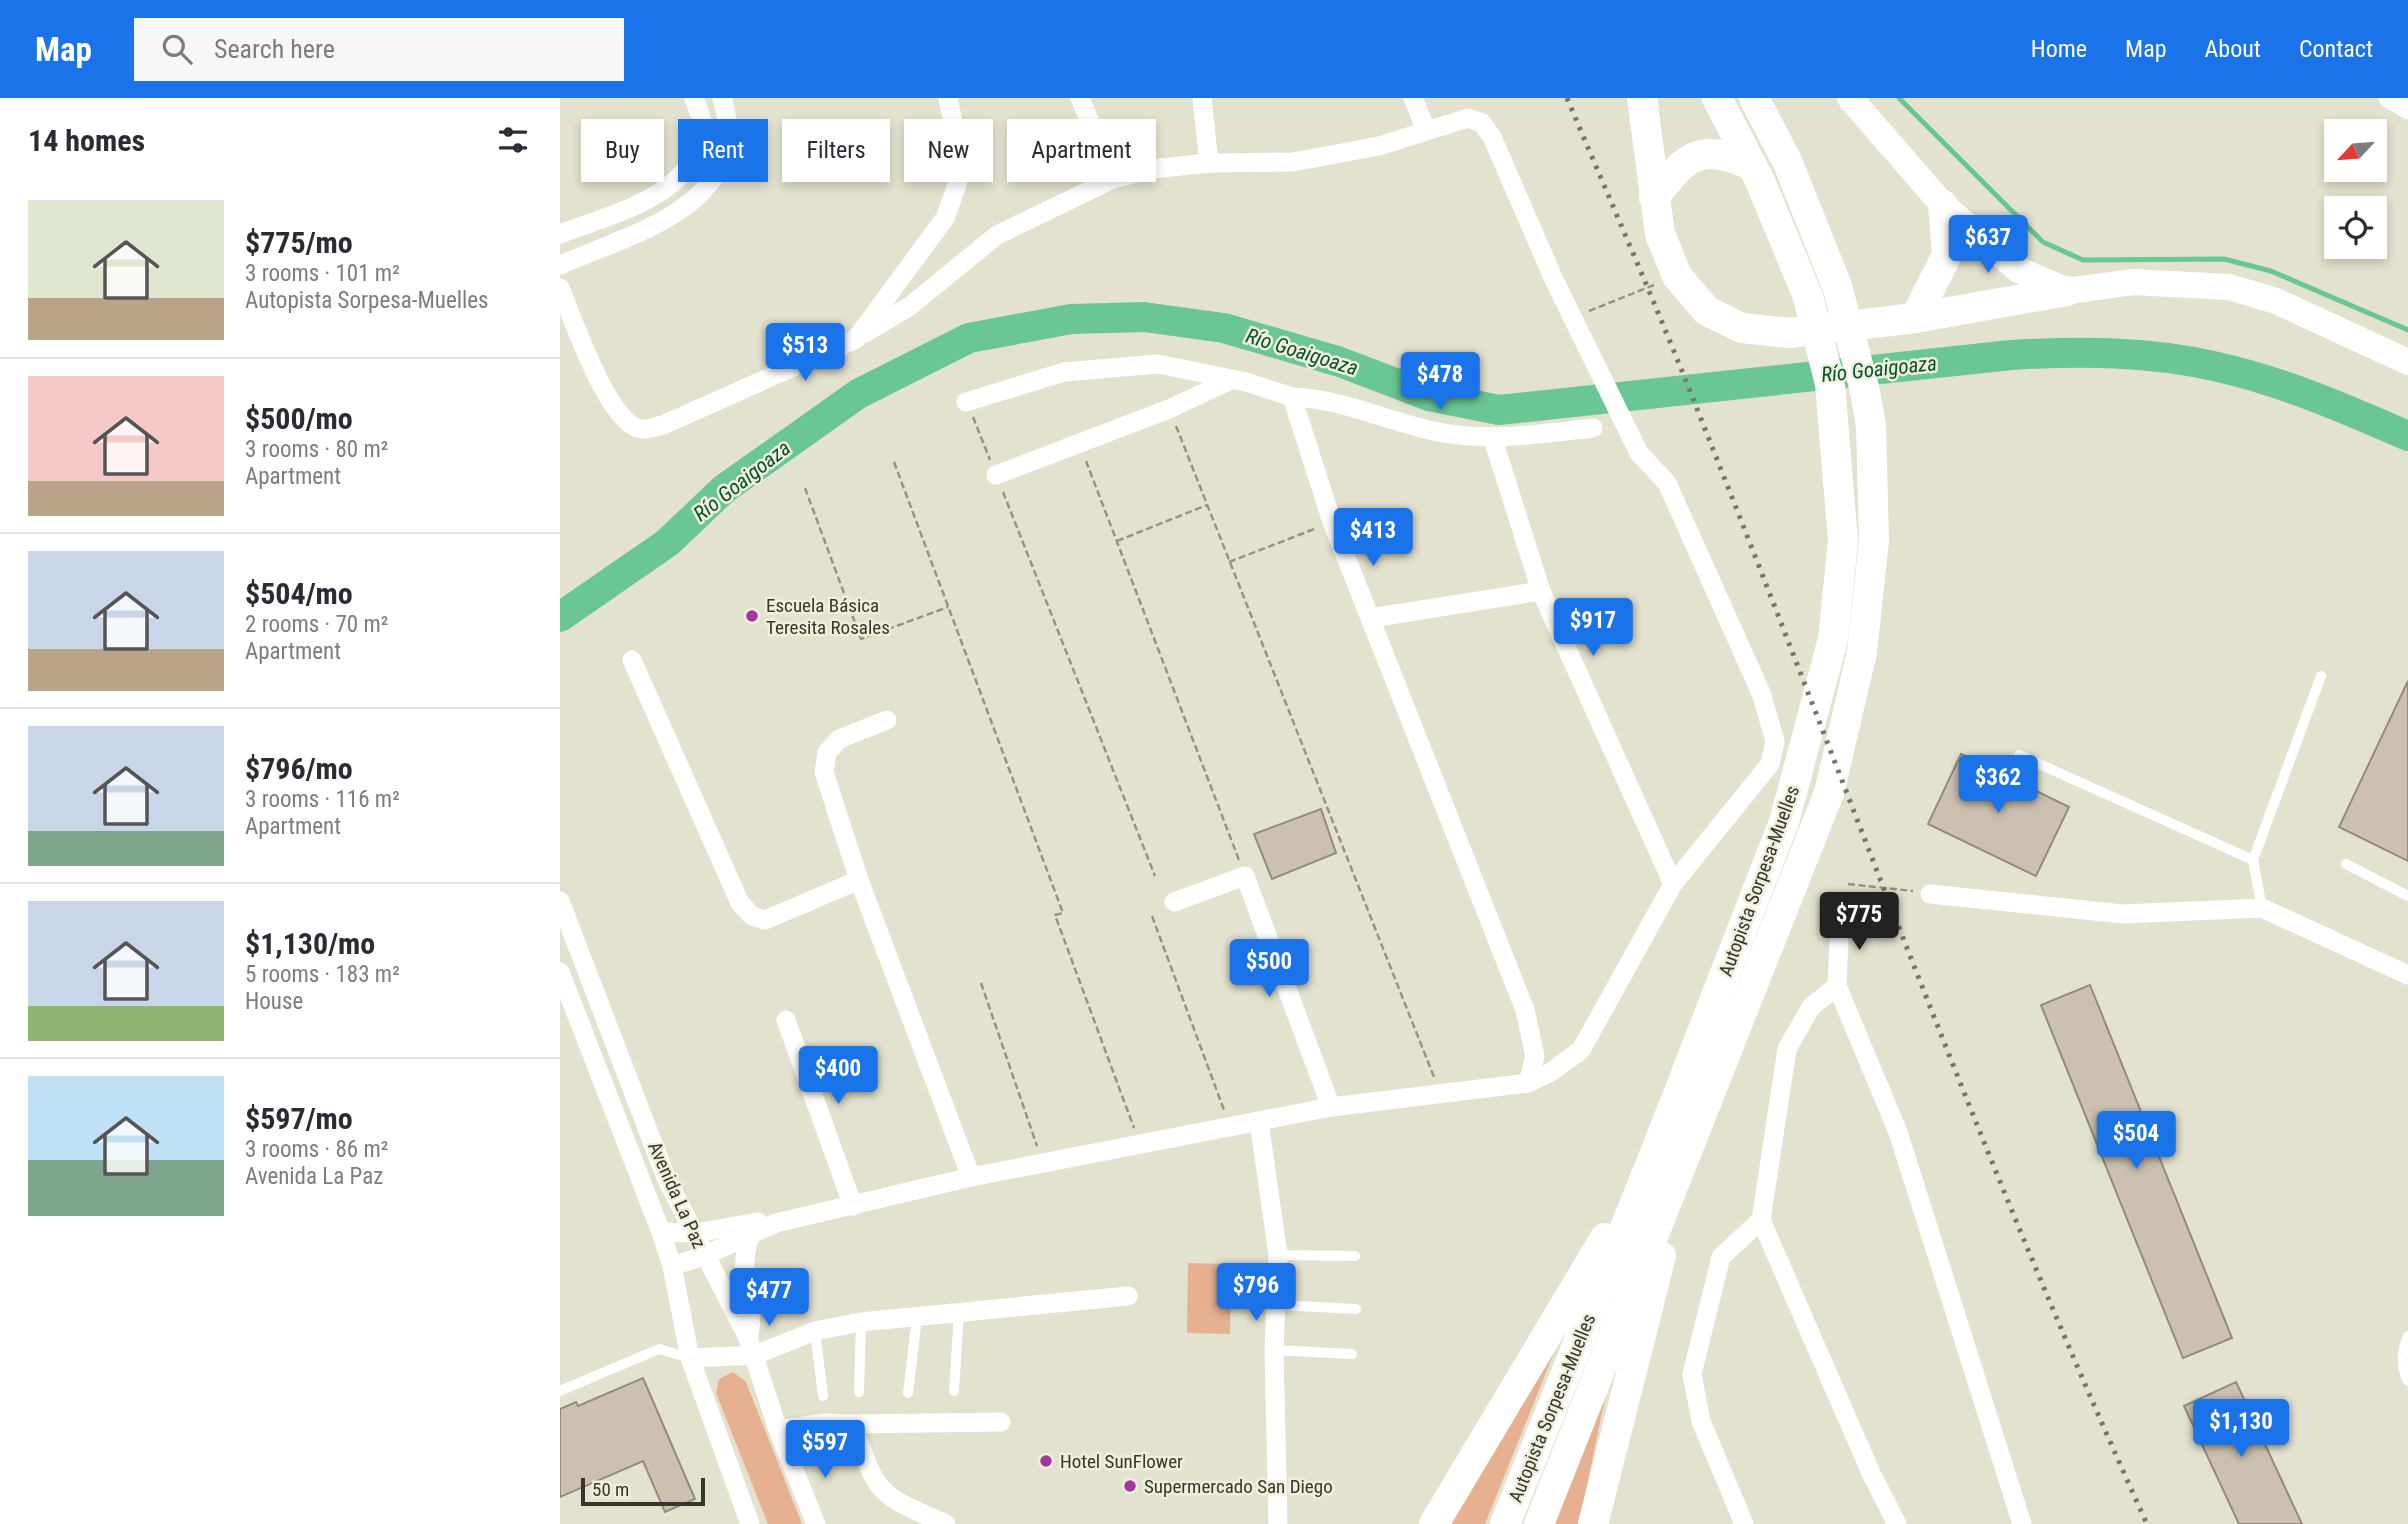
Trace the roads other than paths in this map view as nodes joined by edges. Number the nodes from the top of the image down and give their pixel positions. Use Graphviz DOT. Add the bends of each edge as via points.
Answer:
graph roads {
  1 [pos="694,98"];
  2 [pos="722,98"];
  3 [pos="948,98"];
  4 [pos="1080,98"];
  5 [pos="1202,98"];
  6 [pos="1413,98"];
  7 [pos="1642,98"];
  8 [pos="1717,98"];
  9 [pos="1754,98"];
  10 [pos="1850,98"];
  11 [pos="2388,98"];
  12 [pos="2408,110"];
  13 [pos="1089,119"];
  14 [pos="1426,130"];
  15 [pos="1209,163"];
  16 [pos="1751,165"];
  17 [pos="1156,169"];
  18 [pos="1107,182"];
  19 [pos="1654,198"];
  20 [pos="1943,205"];
  21 [pos="560,234"];
  22 [pos="560,265"];
  23 [pos="560,288"];
  24 [pos="2067,291"];
  25 [pos="1915,318"];
  26 [pos="856,339"];
  27 [pos="2408,362"];
  28 [pos="1231,380"];
  29 [pos="1292,397"];
  30 [pos="967,402"];
  31 [pos="1593,428"];
  32 [pos="1493,439"];
  33 [pos="996,475"];
  34 [pos="1541,592"];
  35 [pos="1371,618"];
  36 [pos="632,660"];
  37 [pos="2321,676"];
  38 [pos="887,720"];
  39 [pos="2019,755"];
  40 [pos="2253,859"];
  41 [pos="2346,864"];
  42 [pos="859,880"];
  43 [pos="1673,884"];
  44 [pos="1930,894"];
  45 [pos="2408,896"];
  46 [pos="560,901"];
  47 [pos="1174,902"];
  48 [pos="2262,908"];
  49 [pos="1840,917"];
  50 [pos="560,972"];
  51 [pos="2408,975"];
  52 [pos="1837,986"];
  53 [pos="786,1020"];
  54 [pos="1528,1083"];
  55 [pos="1331,1107"];
  56 [pos="1699,1114"];
  57 [pos="1259,1121"];
  58 [pos="1655,1153"];
  59 [pos="971,1177"];
  60 [pos="853,1206"];
  61 [pos="1761,1220"];
  62 [pos="776,1223"];
  63 [pos="661,1232"];
  64 [pos="752,1232"];
  65 [pos="695,1233"];
  66 [pos="1278,1255"];
  67 [pos="704,1256"];
  68 [pos="1355,1256"];
  69 [pos="672,1266"];
  70 [pos="1128,1296"];
  71 [pos="1278,1306"];
  72 [pos="1356,1309"];
  73 [pos="959,1312"];
  74 [pos="917,1318"];
  75 [pos="861,1322"];
  76 [pos="816,1331"];
  77 [pos="2408,1336"];
  78 [pos="752,1347"];
  79 [pos="1274,1350"];
  80 [pos="1352,1354"];
  81 [pos="690,1358"];
  82 [pos="2408,1381"];
  83 [pos="560,1391"];
  84 [pos="954,1391"];
  85 [pos="859,1392"];
  86 [pos="908,1393"];
  87 [pos="823,1396"];
  88 [pos="1001,1422"];
  89 [pos="852,1424"];
  90 [pos="778,1430"];
  91 [pos="789,1457"];
  92 [pos="751,1524"];
  93 [pos="816,1524"];
  94 [pos="829,1524"];
  95 [pos="946,1524"];
  96 [pos="1278,1524"];
  97 [pos="1434,1524"];
  98 [pos="1505,1524"];
  99 [pos="1539,1524"];
  100 [pos="1593,1524"];
  101 [pos="1744,1524"];
  102 [pos="1897,1524"];
  103 [pos="2022,1524"];
  1 -- 21 [label="street" via="704,132 691,165 665,190"];
  2 -- 22 [label="street" via="727,135 721,171 693,204"];
  3 -- 26 [label="street" via="959,152 957,185 945,218"];
  4 -- 13 [label="street"];
  5 -- 15 [label="street"];
  6 -- 14 [label="street"];
  7 -- 19 [label="main road"];
  8 -- 16 [label="main road, Autopista Sorpesa-Muelles"];
  9 -- 56 [label="main road, Autopista Sorpesa-Muelles" via="1788,163 1837,286 1871,425 1874,541 1862,652 1829,793"];
  10 -- 20 [label="main road"];
  11 -- 12 [label="street"];
  14 -- 15 [label="street" via="1379,146 1293,162"];
  14 -- 43 [label="street" via="1468,118 1482,123 1492,137 1555,282 1639,453 1667,484 1761,693 1775,741 1770,764"];
  15 -- 17 [label="street"];
  16 -- 19 [label="main road" via="1712,152 1695,155 1677,167"];
  16 -- 58 [label="main road, Autopista Sorpesa-Muelles" via="1808,297 1830,384 1843,541 1833,639 1784,822"];
  18 -- 26 [label="street" via="997,235 909,306"];
  19 -- 25 [label="main road" via="1660,234 1677,276 1707,311 1742,328 1788,333"];
  20 -- 24 [label="main road" via="2017,269"];
  20 -- 25 [label="main road" via="1947,255"];
  23 -- 26 [label="street" via="609,401 625,421 640,429 663,425"];
  24 -- 25 [label="main road"];
  24 -- 27 [label="main road" via="2133,282 2229,287 2276,301"];
  28 -- 29 [label="street"];
  28 -- 30 [label="street" via="1158,364 1064,372"];
  28 -- 33 [label="street" via="1169,409"];
  29 -- 32 [label="street" via="1318,398 1436,431"];
  29 -- 35 [label="street" via="1332,522"];
  31 -- 32 [label="street"];
  32 -- 34 [label="street"];
  34 -- 35 [label="street"];
  34 -- 43 [label="street"];
  35 -- 54 [label="street" via="1525,1010 1535,1056"];
  36 -- 42 [label="street" via="740,904 752,916 765,920"];
  37 -- 40 [label="lane"];
  38 -- 42 [label="street" via="839,739 827,753 824,772"];
  39 -- 40 [label="lane"];
  40 -- 48 [label="lane"];
  41 -- 45 [label="lane"];
  42 -- 59 [label="street"];
  43 -- 54 [label="street" via="1581,1050"];
  44 -- 48 [label="street" via="2123,914"];
  46 -- 65 [label="street, Avenida La Paz" via="667,1180"];
  47 -- 55 [label="street" via="1245,876"];
  48 -- 51 [label="street"];
  49 -- 52 [label="street"];
  50 -- 63 [label="street, Avenida La Paz"];
  52 -- 61 [label="street" via="1811,1007 1787,1049"];
  52 -- 103 [label="street" via="1898,1132"];
  53 -- 60 [label="street"];
  54 -- 55 [label="street"];
  55 -- 57 [label="street"];
  56 -- 99 [label="main road, Autopista Sorpesa-Muelles"];
  56 -- 100 [label="main road"];
  57 -- 59 [label="street"];
  57 -- 66 [label="street"];
  58 -- 97 [label="main road"];
  58 -- 98 [label="main road, Autopista Sorpesa-Muelles"];
  59 -- 60 [label="street"];
  60 -- 62 [label="street"];
  61 -- 101 [label="street" via="1721,1257 1692,1374 1701,1421"];
  61 -- 102 [label="street"];
  62 -- 64 [label="street"];
  62 -- 65 [label="street" via="761,1221"];
  63 -- 65 [label="street"];
  63 -- 69 [label="street, Avenida La Paz"];
  64 -- 67 [label="street"];
  64 -- 78 [label="street" via="743,1275 752,1316"];
  65 -- 67 [label="street, Avenida La Paz"];
  66 -- 68 [label="lane"];
  66 -- 71 [label="street"];
  67 -- 69 [label="street"];
  67 -- 78 [label="street, Avenida La Paz"];
  69 -- 81 [label="street, Avenida La Paz"];
  70 -- 73 [label="street"];
  71 -- 72 [label="lane"];
  71 -- 79 [label="street"];
  73 -- 74 [label="street"];
  73 -- 84 [label="lane"];
  74 -- 75 [label="street"];
  74 -- 86 [label="lane"];
  75 -- 76 [label="street"];
  75 -- 85 [label="lane"];
  76 -- 78 [label="street"];
  76 -- 87 [label="lane"];
  77 -- 82 [label="lane" via="2402,1369"];
  78 -- 81 [label="street"];
  78 -- 90 [label="street, Avenida La Paz"];
  79 -- 80 [label="lane"];
  79 -- 96 [label="street"];
  81 -- 83 [label="lane" via="660,1349"];
  81 -- 92 [label="street, Avenida La Paz"];
  88 -- 89 [label="street"];
  89 -- 90 [label="street"];
  89 -- 95 [label="street" via="870,1475 881,1491"];
  90 -- 91 [label="street, Avenida La Paz"];
  91 -- 93 [label="street, Avenida La Paz"];
  91 -- 94 [label="street"];
}
